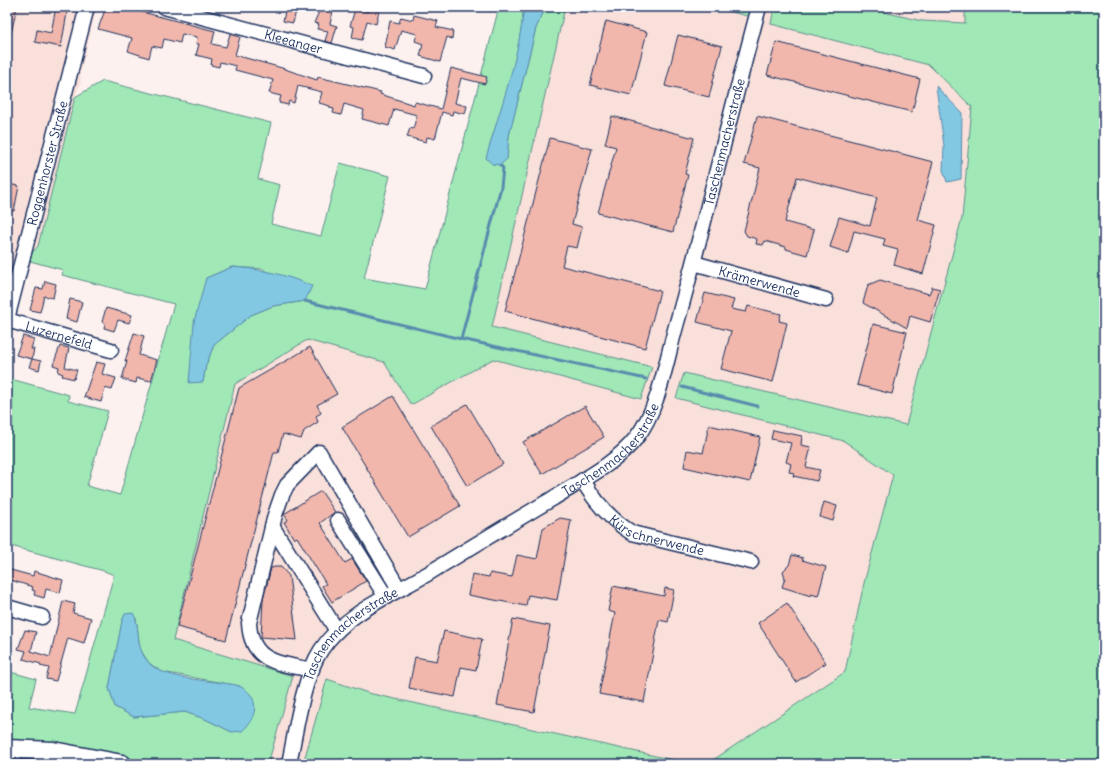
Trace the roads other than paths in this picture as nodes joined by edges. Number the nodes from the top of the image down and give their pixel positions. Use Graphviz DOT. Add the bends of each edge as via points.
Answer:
graph roads {
  1 [pos="87,7"];
  2 [pos="164,7"];
  3 [pos="759,7"];
  4 [pos="424,76"];
  5 [pos="694,263"];
  6 [pos="826,300"];
  7 [pos="7,318"];
  8 [pos="111,350"];
  9 [pos="583,480"];
  10 [pos="338,520"];
  11 [pos="272,526"];
  12 [pos="361,526"];
  13 [pos="347,534"];
  14 [pos="751,562"];
  15 [pos="399,589"];
  16 [pos="386,597"];
  17 [pos="7,607"];
  18 [pos="42,617"];
  19 [pos="337,632"];
  20 [pos="312,670"];
  21 [pos="7,749"];
  22 [pos="122,764"];
  23 [pos="289,764"];
  1 -- 7 [label="street, Roggenhorster Straße"];
  2 -- 4 [label="street, Kleeanger"];
  3 -- 5 [label="street, Taschenmacherstraße"];
  5 -- 6 [label="street, Krämerwende"];
  5 -- 9 [label="street, Taschenmacherstraße" via="648,420 636,439 609,463"];
  7 -- 8 [label="street, Luzernefeld"];
  9 -- 14 [label="street, Kürschnerwende" via="604,513 632,533"];
  9 -- 15 [label="street, Taschenmacherstraße"];
  10 -- 13 [label="street"];
  11 -- 12 [label="street" via="288,485 319,452"];
  11 -- 19 [label="street"];
  11 -- 20 [label="street" via="249,622 250,637 256,649 267,658"];
  12 -- 13 [label="street"];
  12 -- 15 [label="street"];
  13 -- 16 [label="street"];
  15 -- 16 [label="street, Taschenmacherstraße"];
  16 -- 19 [label="street, Taschenmacherstraße" via="365,608"];
  17 -- 18 [label="street"];
  19 -- 20 [label="street, Taschenmacherstraße" via="320,651"];
  20 -- 23 [label="street, Taschenmacherstraße" via="299,714"];
  21 -- 22 [label="main road" via="53,751"];
}
